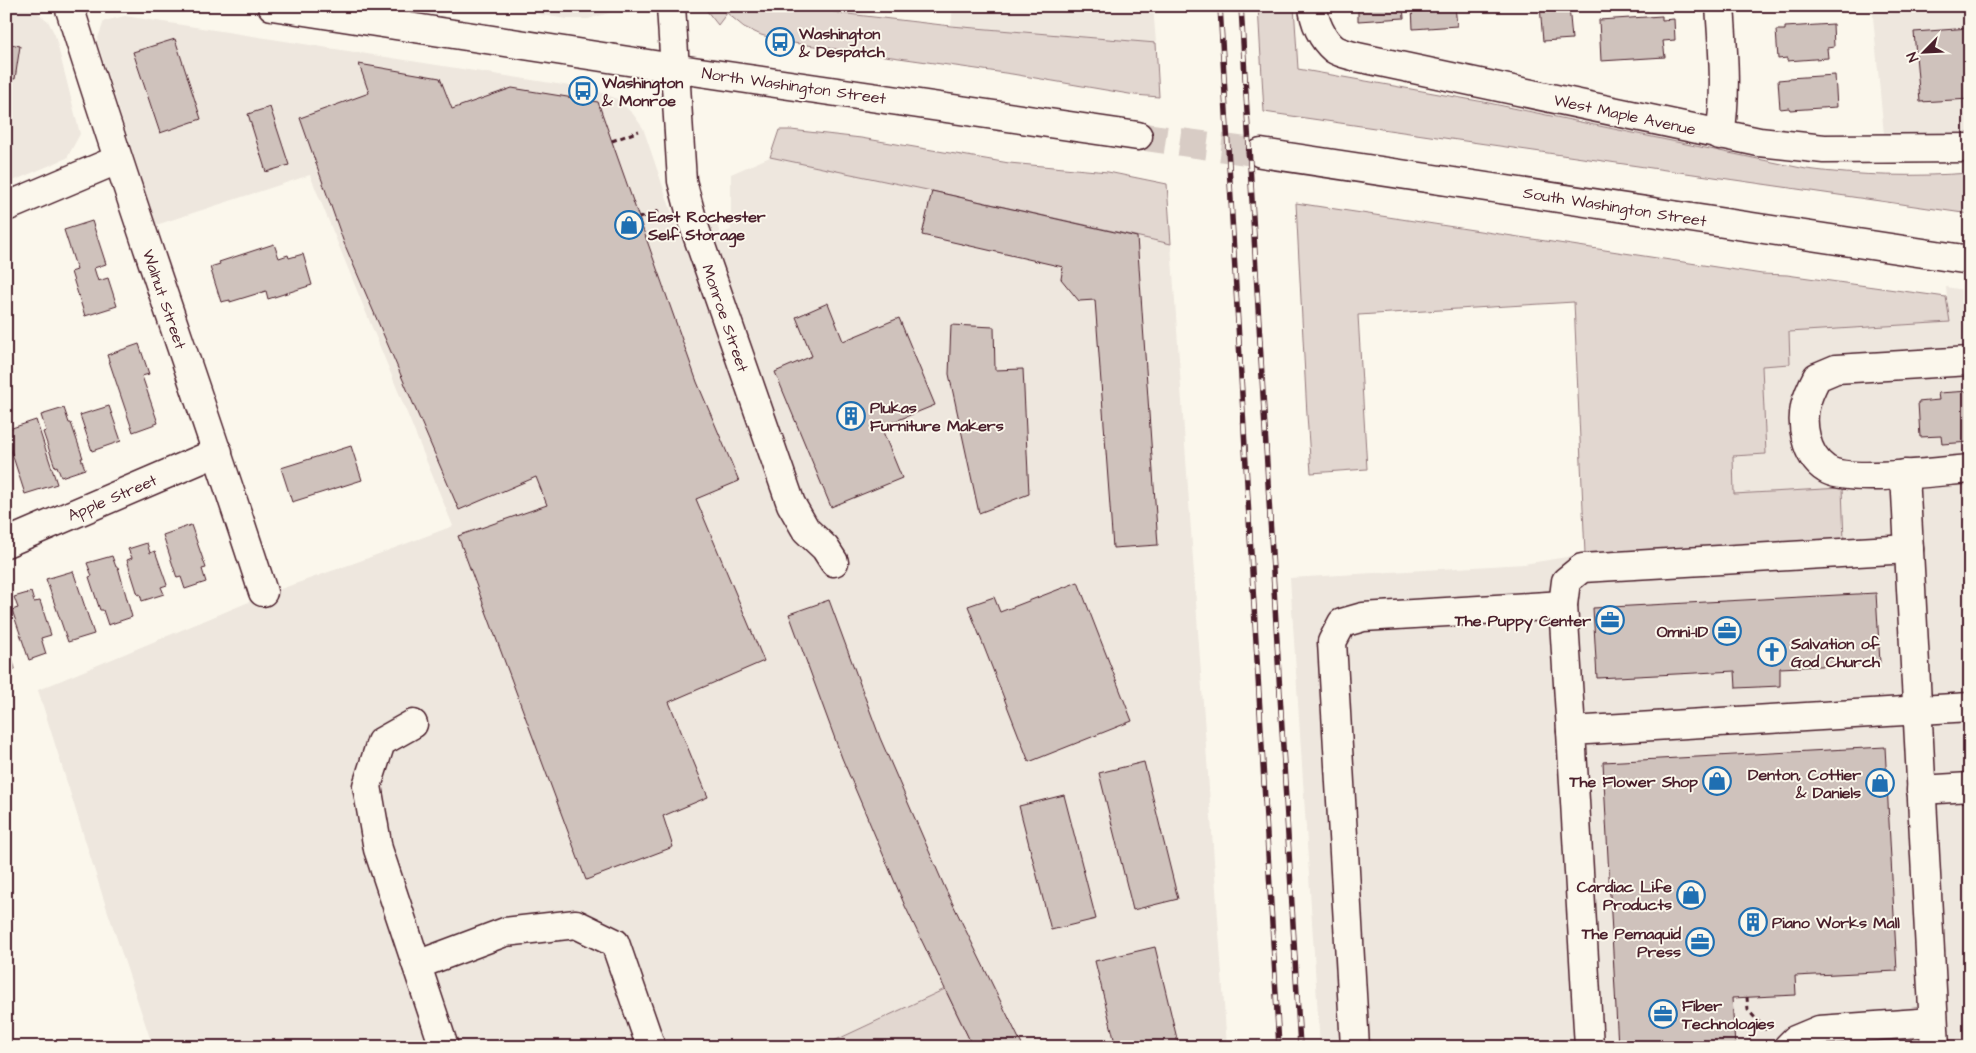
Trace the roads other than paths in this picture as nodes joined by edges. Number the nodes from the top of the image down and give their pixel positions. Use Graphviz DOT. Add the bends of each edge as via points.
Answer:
graph roads {
  1 [pos="69,6"];
  2 [pos="272,6"];
  3 [pos="671,6"];
  4 [pos="1313,6"];
  5 [pos="1720,6"];
  6 [pos="674,68"];
  7 [pos="1720,135"];
  8 [pos="1138,136"];
  9 [pos="1970,148"];
  10 [pos="1260,153"];
  11 [pos="117,160"];
  12 [pos="6,207"];
  13 [pos="1970,260"];
  14 [pos="1970,361"];
  15 [pos="218,452"];
  16 [pos="1970,469"];
  17 [pos="1906,474"];
  18 [pos="6,543"];
  19 [pos="1910,549"];
  20 [pos="834,562"];
  21 [pos="263,592"];
  22 [pos="1563,605"];
  23 [pos="1970,707"];
  24 [pos="1917,711"];
  25 [pos="413,724"];
  26 [pos="1571,731"];
  27 [pos="1970,787"];
  28 [pos="1921,790"];
  29 [pos="417,965"];
  30 [pos="1934,1034"];
  31 [pos="1780,1041"];
  32 [pos="444,1047"];
  33 [pos="651,1047"];
  34 [pos="1355,1047"];
  35 [pos="1589,1047"];
  1 -- 11 [label="street, Walnut Street"];
  2 -- 6 [label="street, North Washington Street"];
  3 -- 6 [label="street, Monroe Street"];
  4 -- 7 [label="street, West Maple Avenue" via="1321,34 1335,50 1357,57"];
  5 -- 7 [label="street" via="1725,86"];
  6 -- 8 [label="street, North Washington Street"];
  6 -- 20 [label="street, Monroe Street" via="682,181 694,226 791,504 806,530"];
  7 -- 9 [label="street, West Maple Avenue" via="1824,150"];
  10 -- 13 [label="street, South Washington Street"];
  11 -- 12 [label="street"];
  11 -- 15 [label="street, Walnut Street"];
  14 -- 17 [label="street" via="1852,367 1817,377 1806,398 1802,424 1809,451 1827,470 1850,476"];
  15 -- 18 [label="street, Apple Street"];
  15 -- 21 [label="street, Walnut Street"];
  16 -- 17 [label="street"];
  17 -- 19 [label="street"];
  19 -- 22 [label="street" via="1582,568 1566,581"];
  19 -- 24 [label="street"];
  22 -- 26 [label="street"];
  22 -- 34 [label="street" via="1363,618 1342,622 1332,642"];
  23 -- 24 [label="street"];
  24 -- 26 [label="street"];
  24 -- 28 [label="street"];
  25 -- 29 [label="street" via="381,742 367,786 378,849"];
  26 -- 35 [label="street"];
  27 -- 28 [label="street"];
  28 -- 30 [label="street"];
  29 -- 32 [label="street"];
  29 -- 33 [label="street" via="505,932 576,924 615,943"];
  30 -- 31 [label="street" via="1819,1030 1795,1040"];
}
